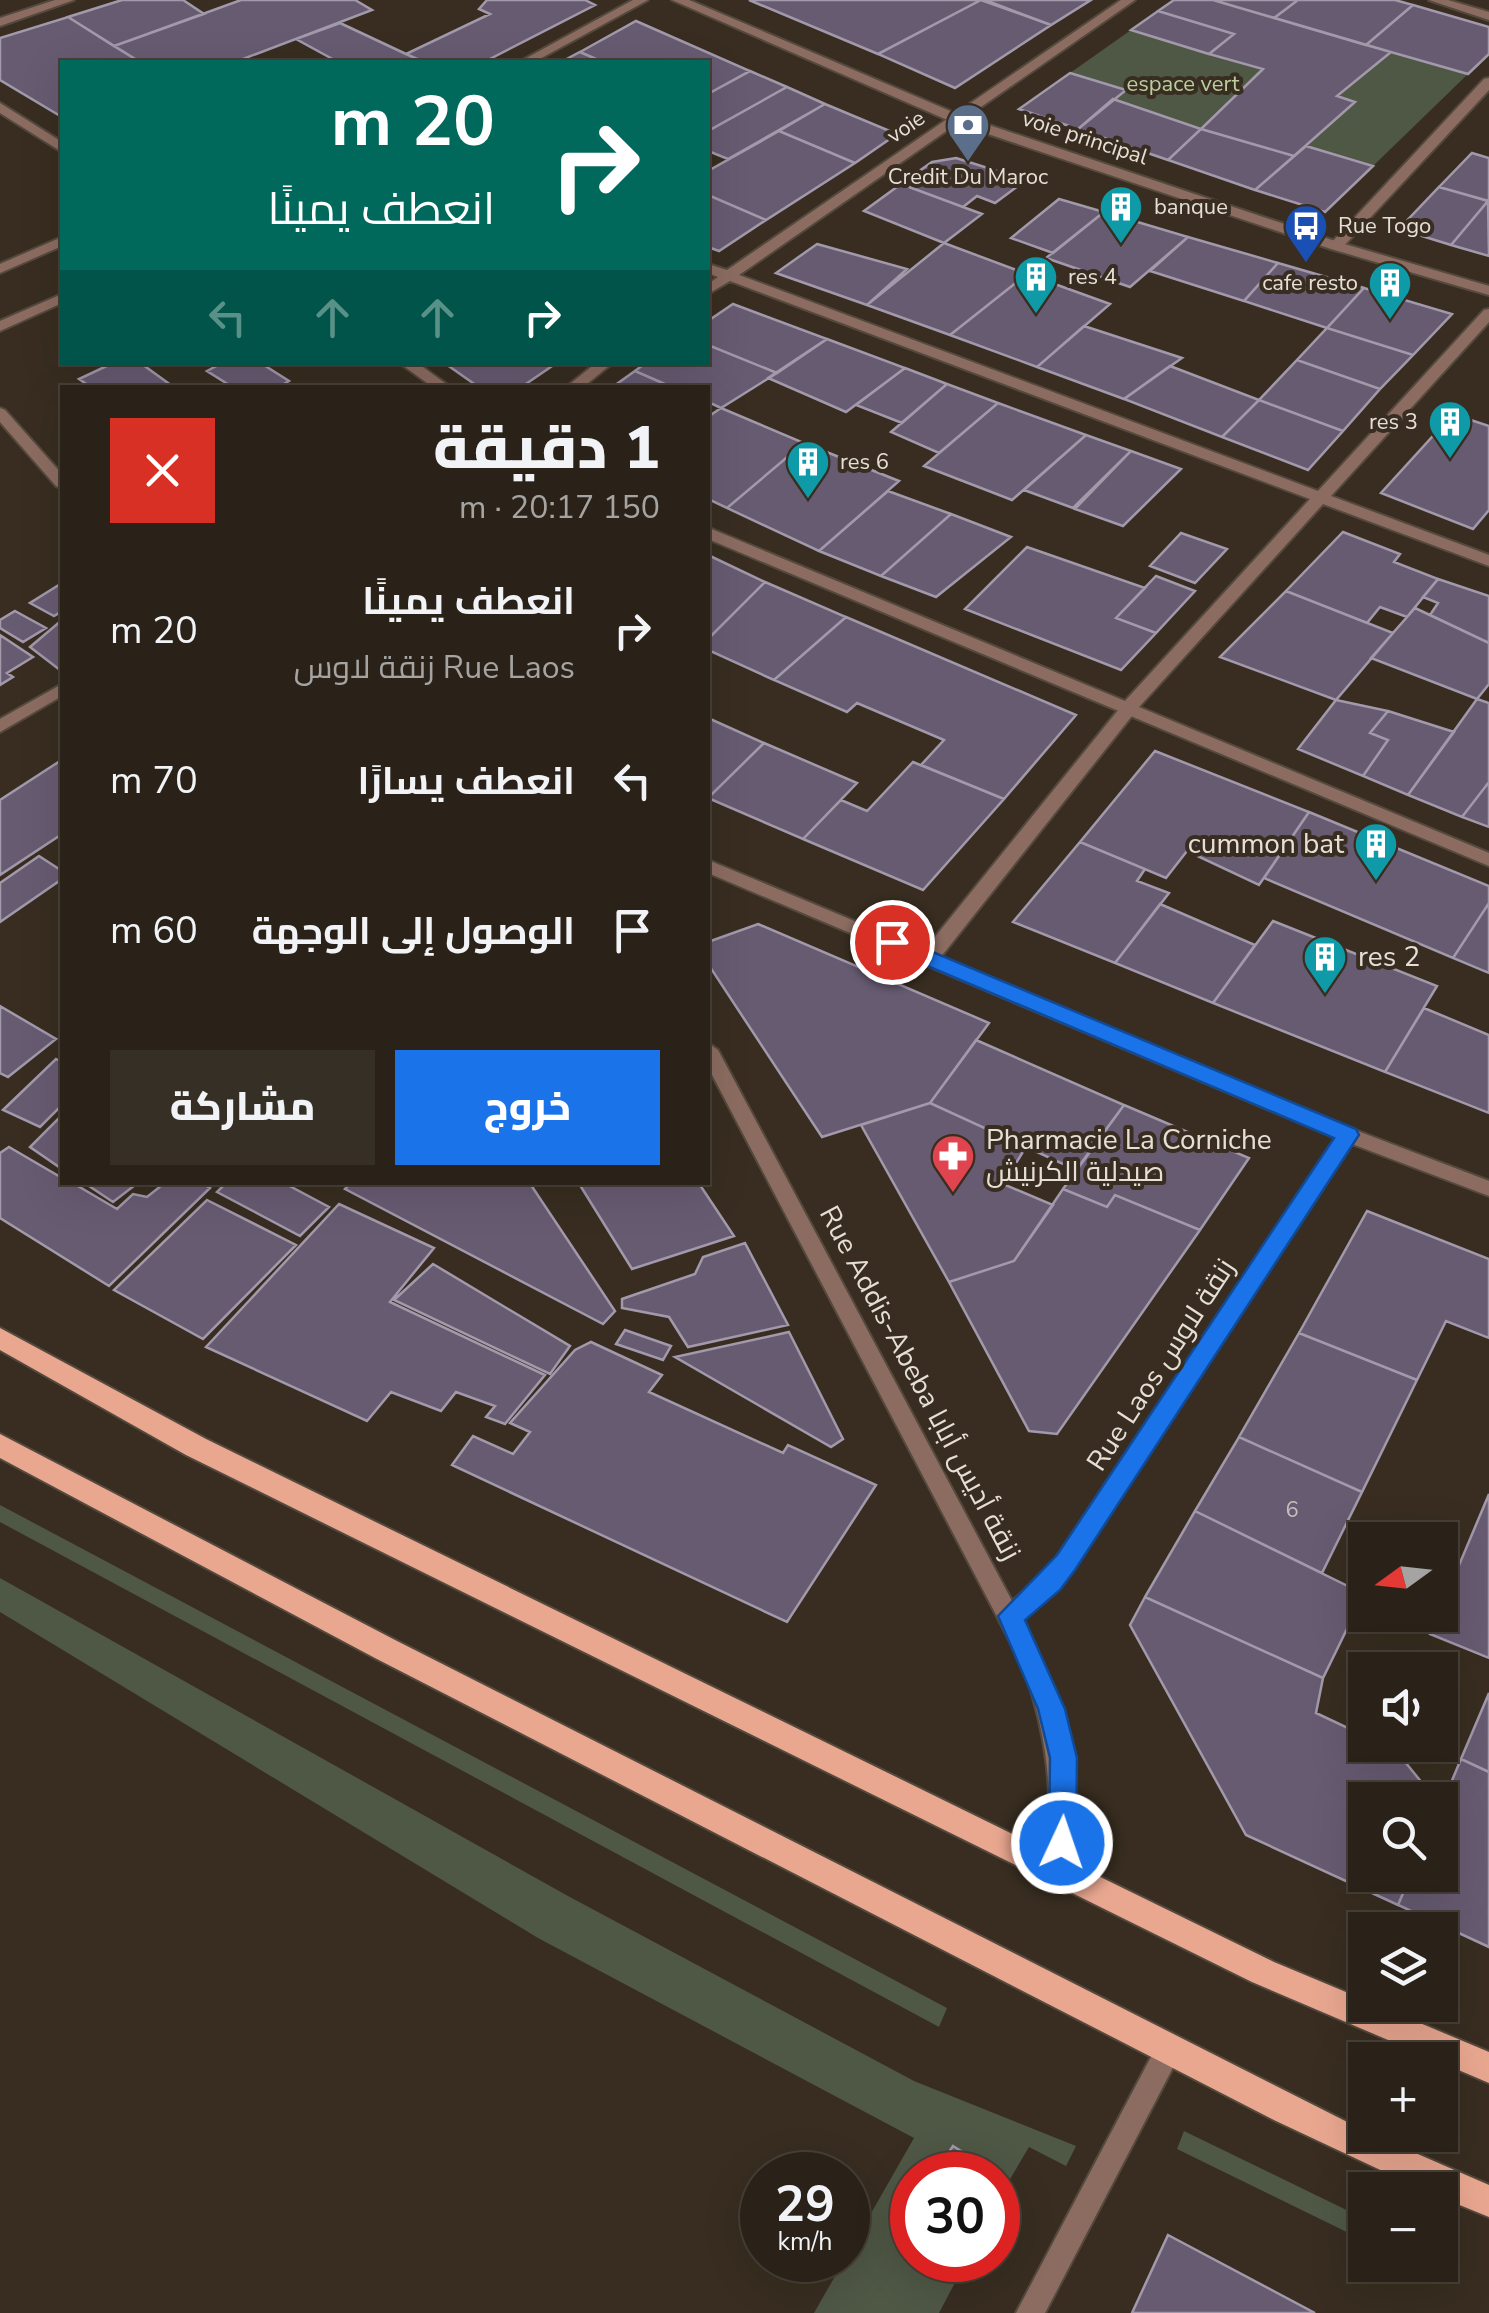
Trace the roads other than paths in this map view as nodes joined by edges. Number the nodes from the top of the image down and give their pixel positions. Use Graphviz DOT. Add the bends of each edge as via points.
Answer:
graph roads {
  1 [pos="68,0"];
  2 [pos="642,0"];
  3 [pos="678,0"];
  4 [pos="1130,0"];
  5 [pos="1436,0"];
  6 [pos="1489,16"];
  7 [pos="0,22"];
  8 [pos="530,60"];
  9 [pos="1489,82"];
  10 [pos="0,107"];
  11 [pos="957,119"];
  12 [pos="60,147"];
  13 [pos="60,241"];
  14 [pos="1336,246"];
  15 [pos="0,268"];
  16 [pos="710,269"];
  17 [pos="728,276"];
  18 [pos="710,289"];
  19 [pos="1489,291"];
  20 [pos="60,299"];
  21 [pos="1489,312"];
  22 [pos="0,328"];
  23 [pos="410,365"];
  24 [pos="603,365"];
  25 [pos="441,385"];
  26 [pos="576,385"];
  27 [pos="0,413"];
  28 [pos="60,481"];
  29 [pos="1320,500"];
  30 [pos="710,533"];
  31 [pos="1489,560"];
  32 [pos="60,691"];
  33 [pos="1129,708"];
  34 [pos="0,727"];
  35 [pos="1489,860"];
  36 [pos="710,867"];
  37 [pos="929,958"];
  38 [pos="710,1054"];
  39 [pos="1348,1135"];
  40 [pos="1489,1189"];
  41 [pos="0,1338"];
  42 [pos="0,1445"];
  43 [pos="1011,1616"];
  44 [pos="1060,1872"];
  45 [pos="1170,2047"];
  46 [pos="1489,2068"];
  47 [pos="1489,2202"];
  48 [pos="1030,2313"];
  1 -- 7 [label="street"];
  2 -- 8 [label="street"];
  3 -- 11 [label="street, voie principal"];
  4 -- 11 [label="street, voie"];
  5 -- 6 [label="street"];
  9 -- 14 [label="street"];
  10 -- 12 [label="street"];
  11 -- 14 [label="street, voie principal"];
  11 -- 17 [label="street, voie"];
  13 -- 15 [label="street"];
  14 -- 19 [label="street, voie principal"];
  16 -- 17 [label="street"];
  17 -- 18 [label="street, voie"];
  17 -- 29 [label="street"];
  20 -- 22 [label="street"];
  21 -- 29 [label="street"];
  23 -- 25 [label="street"];
  24 -- 26 [label="street"];
  27 -- 28 [label="street"];
  29 -- 31 [label="street"];
  29 -- 33 [label="street"];
  30 -- 33 [label="street"];
  32 -- 34 [label="street"];
  33 -- 35 [label="street"];
  33 -- 37 [label="street"];
  36 -- 37 [label="street"];
  37 -- 39 [label="street"];
  38 -- 43 [label="street, Rue Addis-Abeba زنقة أديس أبابا"];
  39 -- 40 [label="street"];
  39 -- 43 [label="street, Rue Laos زنقة لاوس" via="1066,1562"];
  41 -- 44 [label="main road" via="196,1447"];
  42 -- 45 [label="main road" via="385,1649"];
  43 -- 44 [label="street, Rue Addis-Abeba زنقة أديس أبابا" via="1052,1709 1063,1758"];
  44 -- 46 [label="main road" via="1263,1972"];
  45 -- 47 [label="main road" via="1341,2138"];
  45 -- 48 [label="street"];
}
